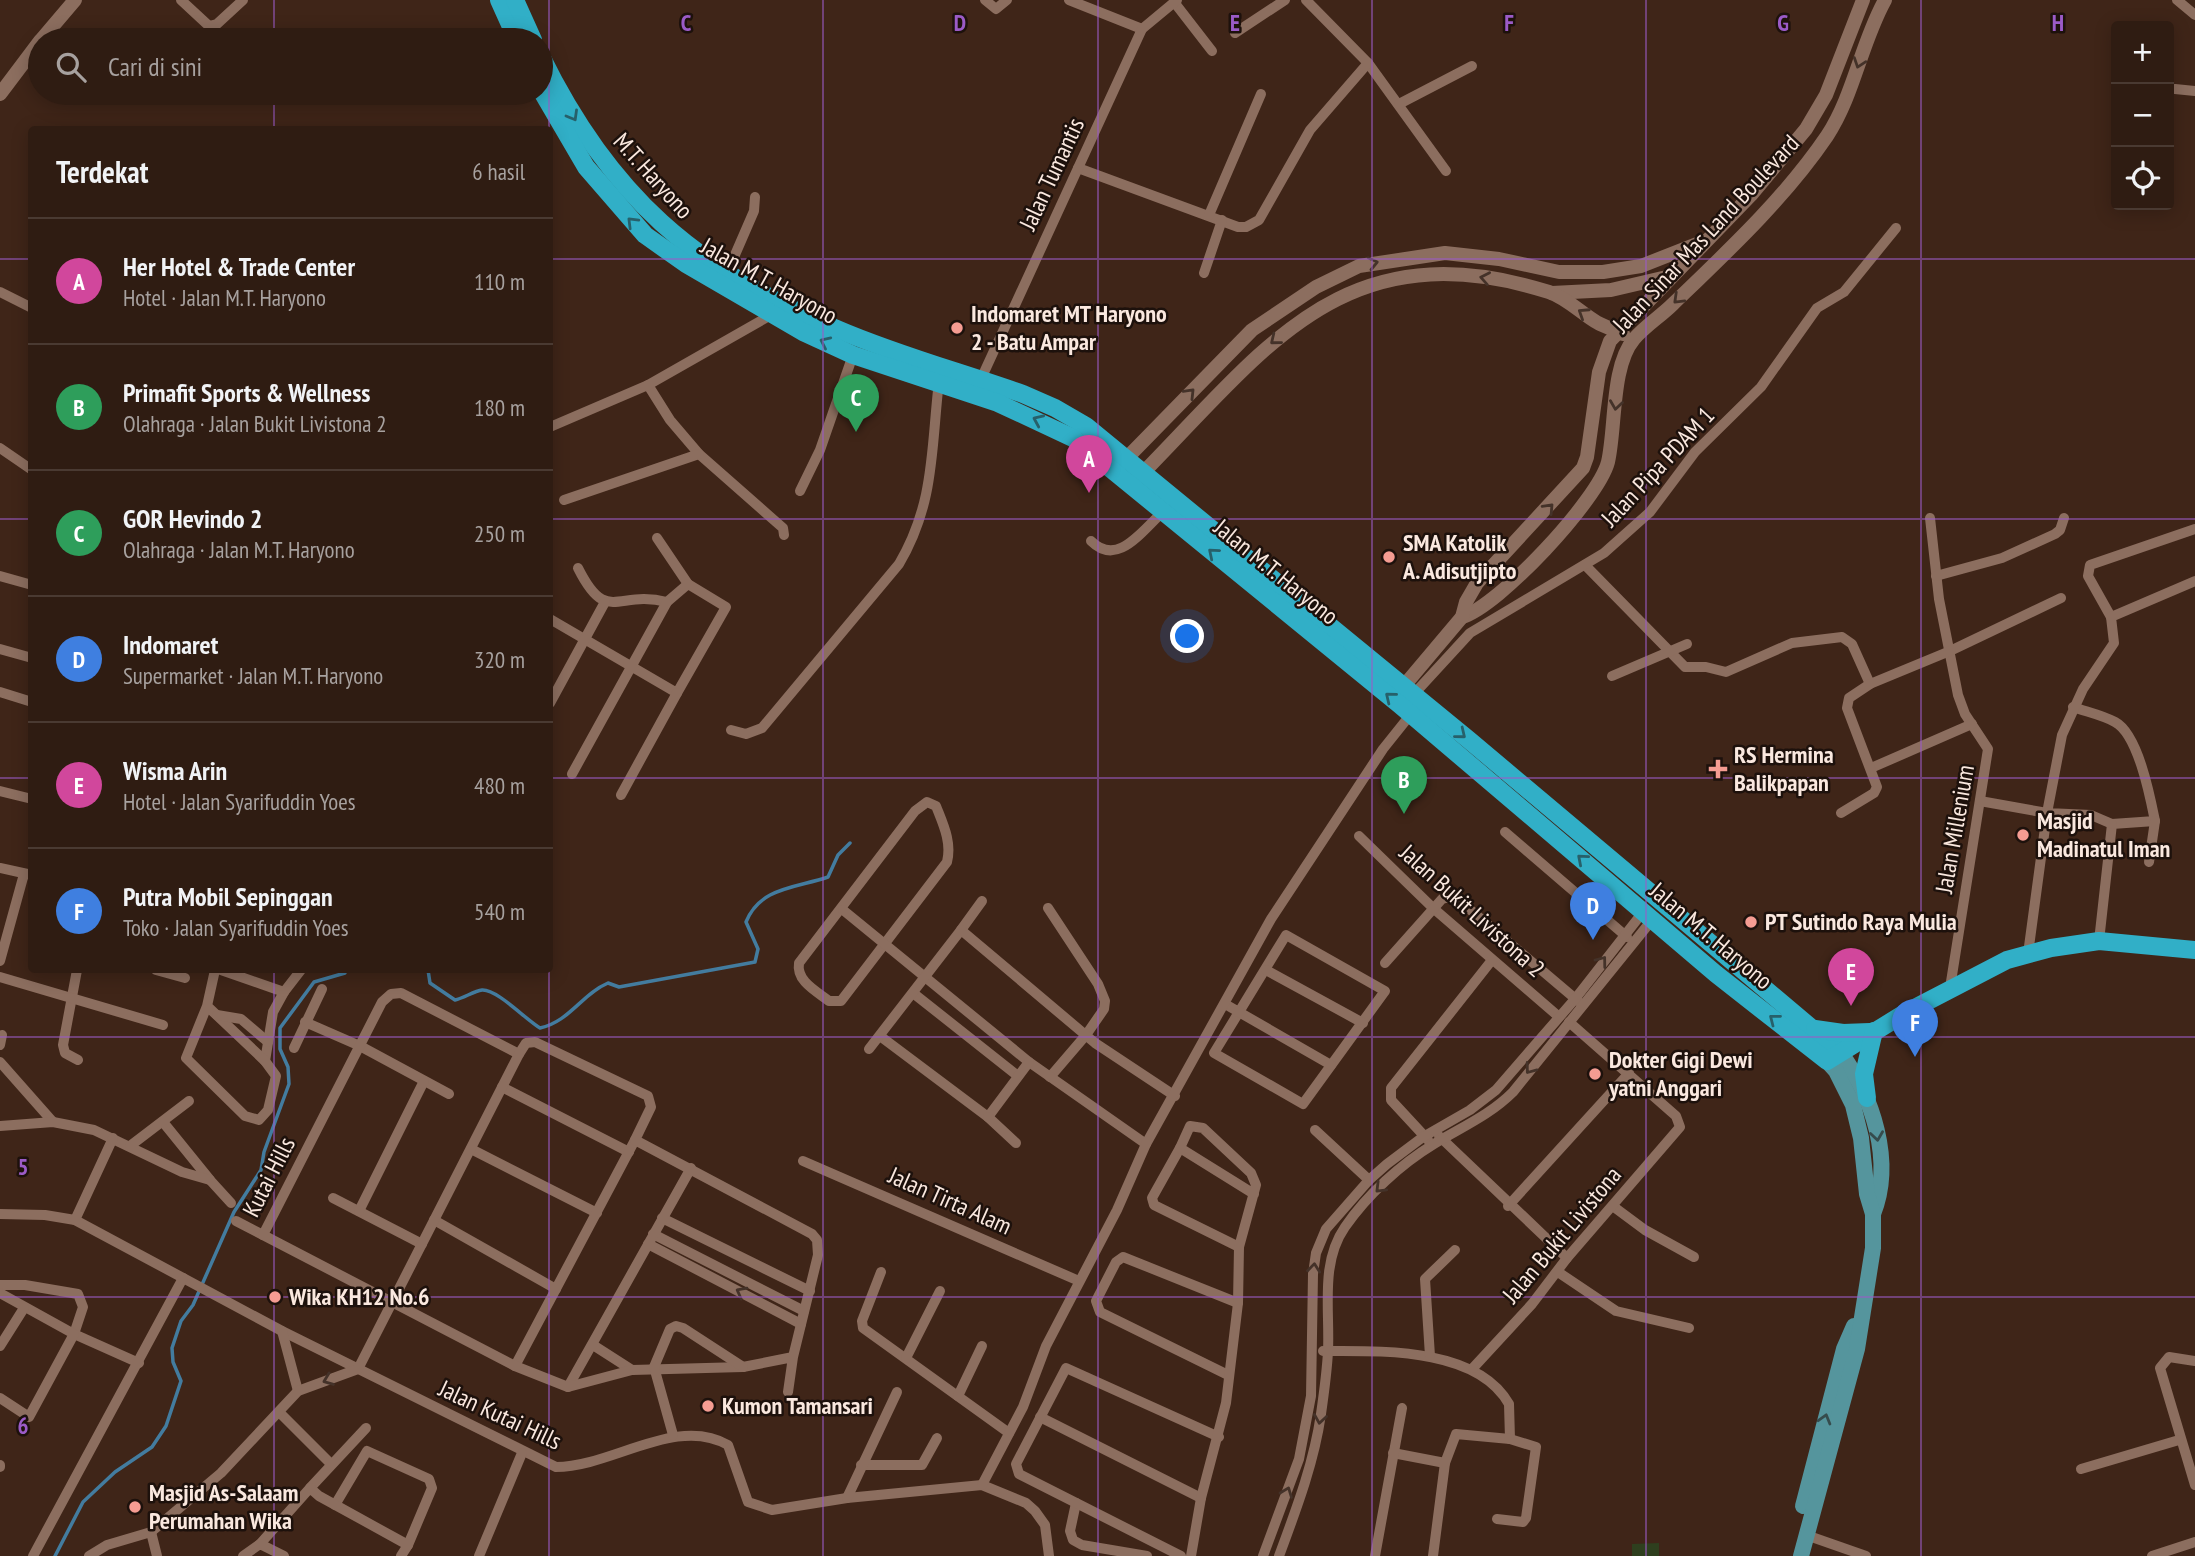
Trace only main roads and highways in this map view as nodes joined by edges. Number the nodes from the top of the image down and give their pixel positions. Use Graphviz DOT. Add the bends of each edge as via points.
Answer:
graph roads {
  1 [pos="499,0"];
  2 [pos="515,0"];
  3 [pos="520,28"];
  4 [pos="524,28"];
  5 [pos="553,78"];
  6 [pos="550,105"];
  7 [pos="766,293"];
  8 [pos="940,374"];
  9 [pos="1120,465"];
  10 [pos="1137,479"];
  11 [pos="2195,950"];
  12 [pos="1814,1029"];
  13 [pos="1874,1031"];
  14 [pos="1834,1056"];
  15 [pos="1867,1098"];
  16 [pos="1873,1214"];
  17 [pos="1805,1524"];
  18 [pos="1790,1556"];
  19 [pos="1801,1556"];
  1 -- 3 [label="highway"];
  2 -- 4 [label="highway"];
  5 -- 7 [label="highway, M.T. Haryono, one-way" via="579,126 626,188 678,240"];
  8 -- 6 [label="highway, Jalan M.T. Haryono, one-way" via="853,355 771,315 686,264 632,221 586,167"];
  7 -- 8 [label="highway, Jalan M.T. Haryono"];
  9 -- 8 [label="highway, Jalan M.T. Haryono, one-way"];
  8 -- 9 [label="highway, Jalan M.T. Haryono" via="981,379 1055,408 1086,426"];
  9 -- 10 [label="highway, Jalan M.T. Haryono"];
  10 -- 12 [label="highway, Jalan M.T. Haryono, one-way" via="1408,691"];
  14 -- 10 [label="highway, Jalan M.T. Haryono, one-way" via="1647,916 1164,511"];
  11 -- 13 [label="highway" via="2099,941 2028,954 1980,972"];
  12 -- 13 [label="highway"];
  12 -- 14 [label="highway, Jalan M.T. Haryono"];
  13 -- 14 [label="highway"];
  13 -- 15 [label="highway" via="1864,1074"];
  14 -- 15 [label="main road, Jalan M.T. Haryono"];
  14 -- 16 [label="main road, Jalan M.T. Haryono" via="1836,1071 1853,1105"];
  15 -- 16 [label="main road, Jalan M.T. Haryono, one-way" via="1875,1119 1882,1174"];
  16 -- 17 [label="main road, Jalan M.T. Haryono" via="1873,1248 1857,1349"];
  17 -- 18 [label="main road, Jalan M.T. Haryono"];
  17 -- 19 [label="main road, Jalan M.T. Haryono"];
}
